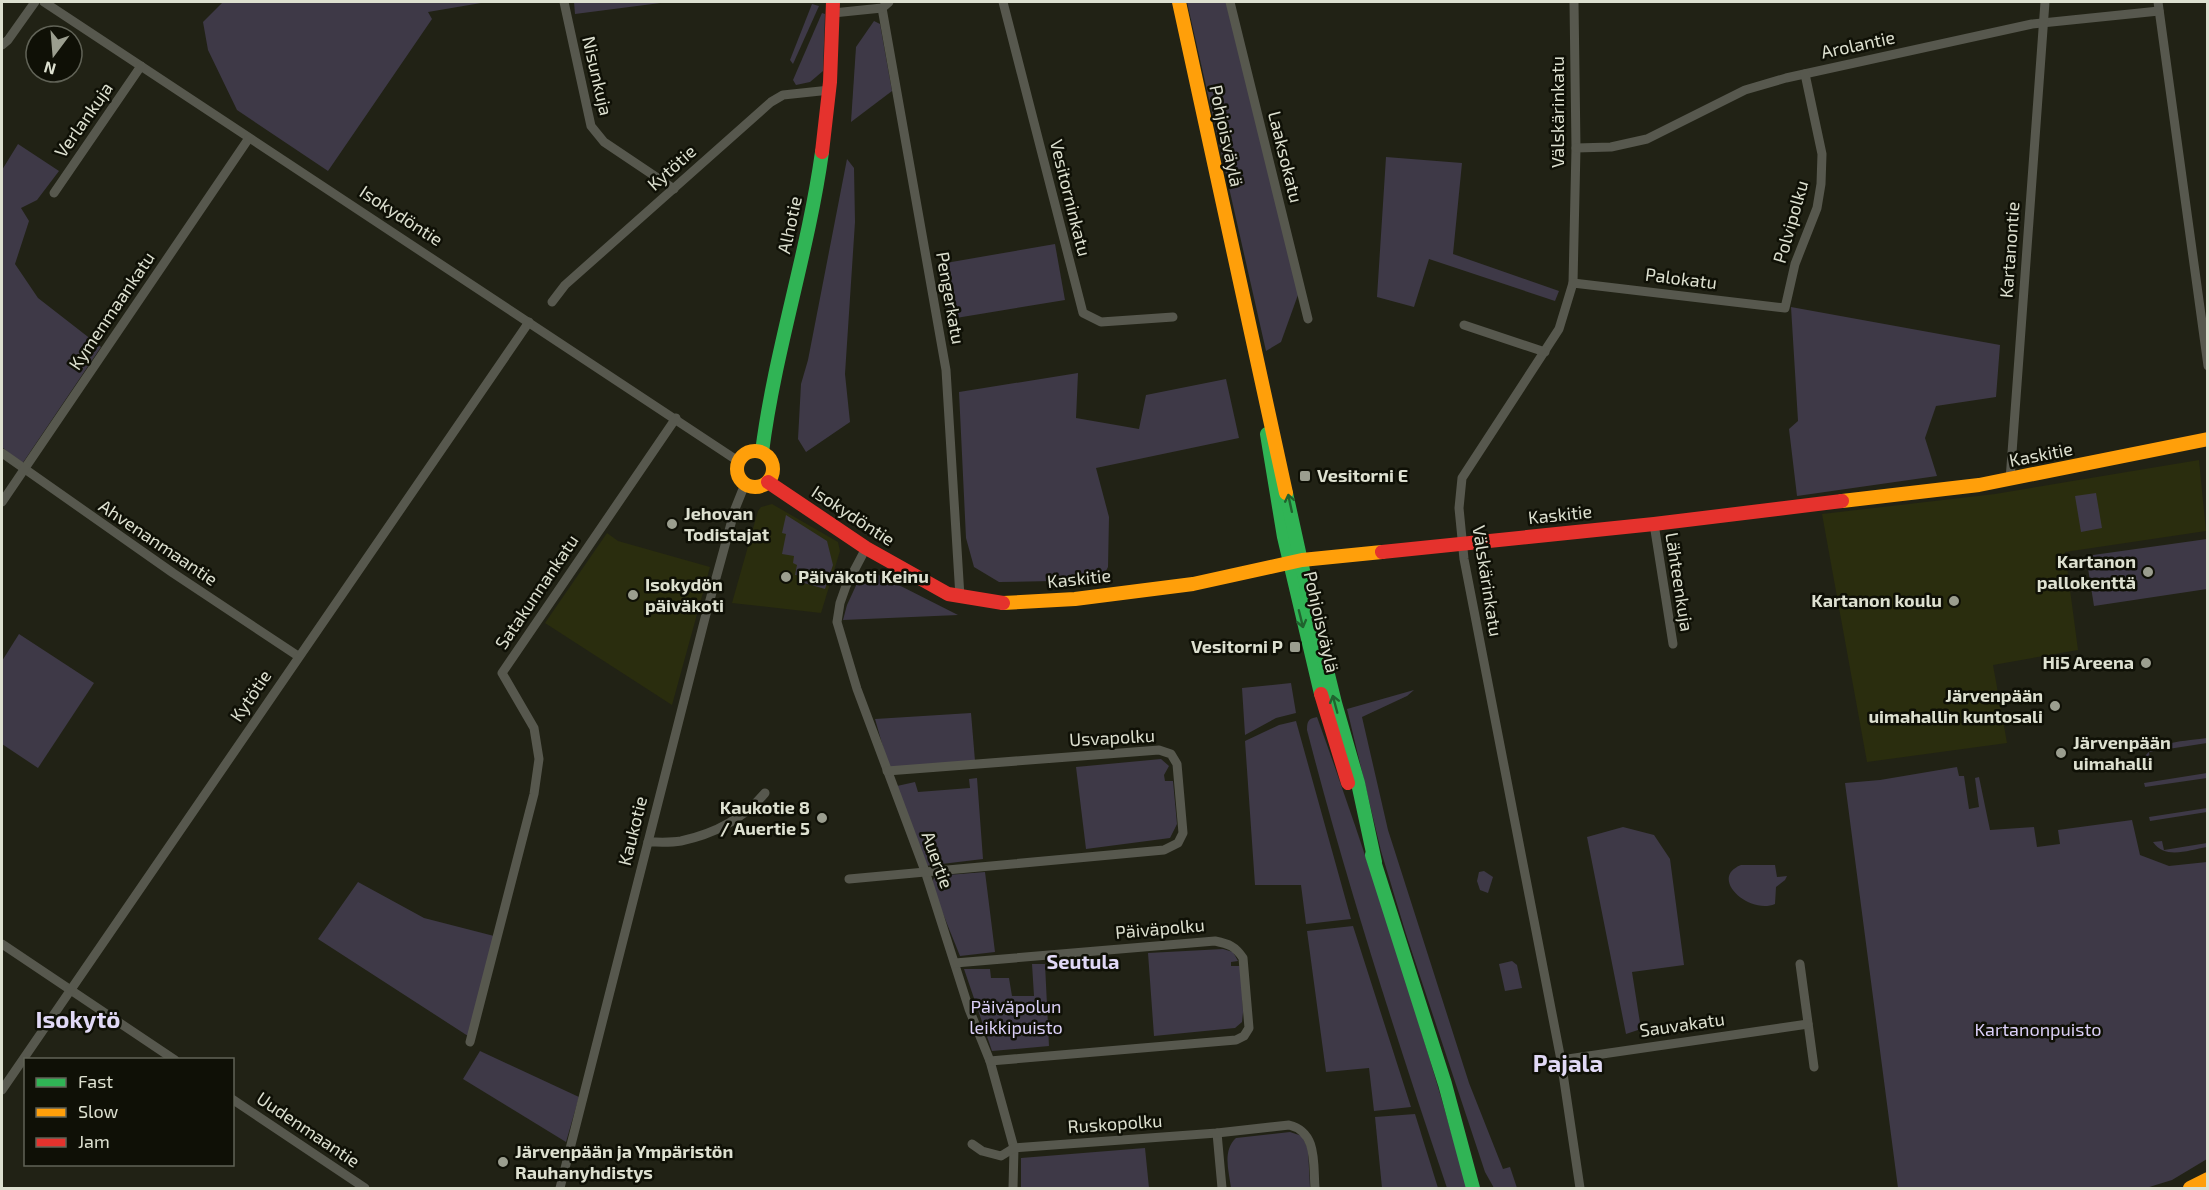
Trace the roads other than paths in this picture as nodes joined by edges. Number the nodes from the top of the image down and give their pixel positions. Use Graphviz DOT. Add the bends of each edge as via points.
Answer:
graph roads {
  1 [pos="35,2"];
  2 [pos="44,2"];
  3 [pos="564,2"];
  4 [pos="1003,2"];
  5 [pos="1179,2"];
  6 [pos="1230,2"];
  7 [pos="1574,2"];
  8 [pos="2045,2"];
  9 [pos="886,5"];
  10 [pos="2158,6"];
  11 [pos="833,7"];
  12 [pos="2043,23"];
  13 [pos="2,45"];
  14 [pos="141,66"];
  15 [pos="1805,74"];
  16 [pos="830,90"];
  17 [pos="249,138"];
  18 [pos="1576,148"];
  19 [pos="674,189"];
  20 [pos="54,193"];
  21 [pos="1573,283"];
  22 [pos="552,302"];
  23 [pos="1785,308"];
  24 [pos="1173,317"];
  25 [pos="1308,319"];
  26 [pos="528,322"];
  27 [pos="1464,325"];
  28 [pos="1545,352"];
  29 [pos="2208,366"];
  30 [pos="676,418"];
  31 [pos="2208,439"];
  32 [pos="762,452"];
  33 [pos="2,453"];
  34 [pos="738,461"];
  35 [pos="24,471"];
  36 [pos="2010,480"];
  37 [pos="768,482"];
  38 [pos="746,484"];
  39 [pos="2,502"];
  40 [pos="1654,524"];
  41 [pos="1462,543"];
  42 [pos="867,548"];
  43 [pos="1296,561"];
  44 [pos="919,578"];
  45 [pos="960,597"];
  46 [pos="1673,644"];
  47 [pos="298,656"];
  48 [pos="887,771"];
  49 [pos="765,793"];
  50 [pos="648,842"];
  51 [pos="925,871"];
  52 [pos="849,879"];
  53 [pos="2,945"];
  54 [pos="955,963"];
  55 [pos="1800,964"];
  56 [pos="71,989"];
  57 [pos="1808,1024"];
  58 [pos="470,1042"];
  59 [pos="174,1058"];
  60 [pos="1561,1059"];
  61 [pos="990,1061"];
  62 [pos="1814,1067"];
  63 [pos="1445,1084"];
  64 [pos="2,1090"];
  65 [pos="234,1100"];
  66 [pos="1217,1133"];
  67 [pos="972,1144"];
  68 [pos="1014,1148"];
  69 [pos="2208,1179"];
  70 [pos="365,1188"];
  71 [pos="560,1188"];
  72 [pos="1013,1188"];
  73 [pos="1222,1188"];
  74 [pos="1315,1188"];
  75 [pos="1473,1188"];
  76 [pos="1482,1188"];
  77 [pos="1580,1188"];
  78 [pos="2190,1188"];
  1 -- 13 [label="street"];
  2 -- 14 [label="street, Isokydöntie"];
  3 -- 19 [label="street, Nisunkuja" via="591,126 604,142"];
  4 -- 24 [label="street, Vesitorninkatu" via="1083,313 1101,322"];
  5 -- 43 [label="street, Pohjoisväylä" via="1262,384 1270,474"];
  6 -- 25 [label="street, Laaksokatu"];
  7 -- 18 [label="street, Välskärinkatu"];
  8 -- 12 [label="street, Kartanontie"];
  9 -- 11 [label="street"];
  9 -- 45 [label="street, Pengerkatu" via="946,370"];
  10 -- 12 [label="street, Arolantie"];
  10 -- 29 [label="street"];
  11 -- 16 [label="street, Alhotie"];
  12 -- 15 [label="street, Arolantie"];
  12 -- 36 [label="street, Kartanontie"];
  14 -- 17 [label="street, Isokydöntie"];
  14 -- 20 [label="street, Verlankuja"];
  15 -- 18 [label="street, Arolantie" via="1745,90 1647,139 1611,147"];
  15 -- 23 [label="street, Polvipolku" via="1822,154 1821,184"];
  16 -- 19 [label="street, Kytötie" via="783,95 771,102"];
  16 -- 32 [label="street, Alhotie" via="812,213 766,409"];
  17 -- 26 [label="street, Isokydöntie"];
  17 -- 35 [label="street, Kymenmaankatu"];
  18 -- 21 [label="street, Välskärinkatu"];
  19 -- 22 [label="street, Kytötie" via="565,285"];
  21 -- 23 [label="street, Palokatu"];
  21 -- 28 [label="street, Välskärinkatu" via="1559,328"];
  26 -- 30 [label="street, Isokydöntie"];
  26 -- 47 [label="street, Kytötie"];
  27 -- 28 [label="street"];
  28 -- 41 [label="street, Välskärinkatu" via="1462,478"];
  30 -- 34 [label="street, Isokydöntie"];
  30 -- 58 [label="street, Satakunnankatu" via="502,673 531,723 539,759 534,794"];
  31 -- 36 [label="street, Kaskitie"];
  32 -- 34 [label="street" via="748,452"];
  32 -- 37 [label="street" via="773,464"];
  33 -- 35 [label="street, Ahvenanmaantie"];
  34 -- 38 [label="street" via="738,475"];
  35 -- 39 [label="street, Kymenmaankatu"];
  35 -- 47 [label="street, Ahvenanmaantie"];
  36 -- 40 [label="street, Kaskitie"];
  37 -- 38 [label="street" via="756,487"];
  37 -- 42 [label="street, Isokydöntie"];
  38 -- 50 [label="street, Kaukotie" via="735,509 705,618"];
  40 -- 41 [label="street, Kaskitie"];
  40 -- 46 [label="street, Lähteenkuja"];
  41 -- 43 [label="street, Kaskitie"];
  41 -- 60 [label="street, Välskärinkatu"];
  42 -- 44 [label="street, Isokydöntie"];
  42 -- 48 [label="street, Auertie" via="846,586 837,622"];
  43 -- 45 [label="street, Kaskitie" via="1193,584 1075,599 1004,603"];
  43 -- 63 [label="street, Pohjoisväylä" via="1295,596 1324,707"];
  44 -- 45 [label="street, Kaskitie"];
  47 -- 56 [label="street, Kytötie"];
  48 -- 51 [label="street, Auertie"];
  48 -- 51 [label="street, Usvapolku" via="1159,750 1171,754 1177,764 1183,833 1178,843 1164,850"];
  49 -- 50 [label="street" via="752,808 723,827 680,842"];
  50 -- 71 [label="street, Kaukotie"];
  51 -- 52 [label="street"];
  51 -- 54 [label="street, Auertie"];
  53 -- 56 [label="street"];
  54 -- 61 [label="street, Auertie"];
  54 -- 61 [label="street, Päiväpolku" via="1215,941 1230,944 1243,958 1249,1028 1236,1040"];
  55 -- 57 [label="street"];
  56 -- 59 [label="street"];
  56 -- 64 [label="street, Kytötie"];
  57 -- 60 [label="street, Sauvakatu"];
  57 -- 62 [label="street"];
  60 -- 77 [label="street, Välskärinkatu"];
  61 -- 68 [label="street, Auertie"];
  63 -- 75 [label="street, Pohjoisväylä"];
  63 -- 76 [label="street, Pohjoisväylä"];
  65 -- 70 [label="street, Uudenmaantie"];
  66 -- 68 [label="street, Ruskopolku"];
  66 -- 73 [label="street"];
  66 -- 74 [label="street, Ruskopolku" via="1289,1125 1300,1128 1307,1134 1312,1149"];
  67 -- 68 [label="street, Ruskopolku" via="1001,1155"];
  68 -- 72 [label="street, Auertie"];
  69 -- 78 [label="street"];
}
